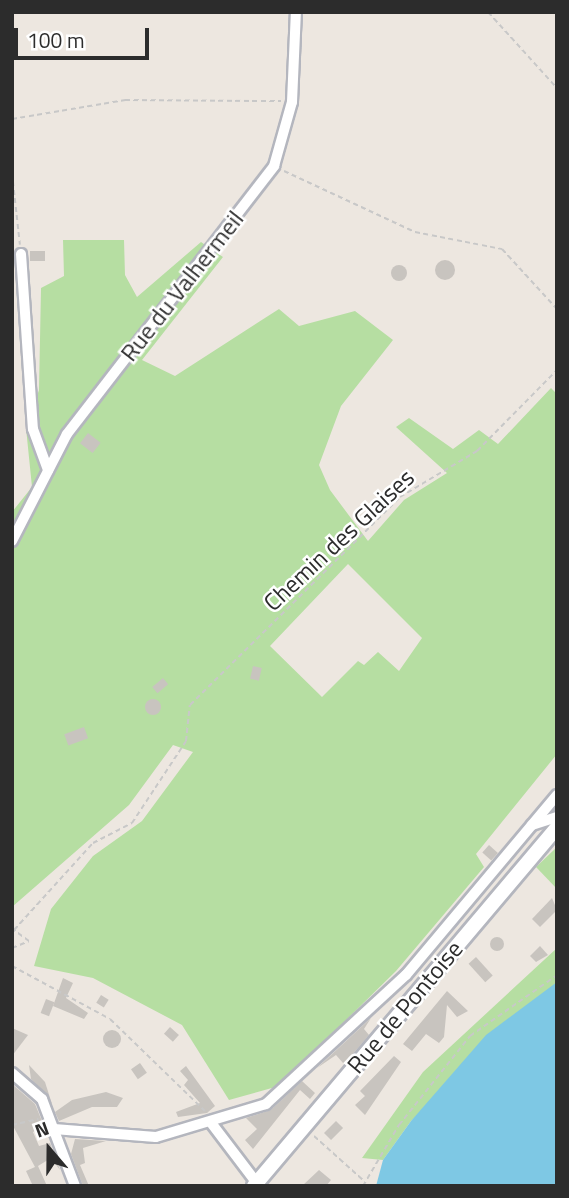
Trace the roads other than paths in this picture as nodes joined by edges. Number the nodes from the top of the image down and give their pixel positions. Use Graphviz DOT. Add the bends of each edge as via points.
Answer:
graph roads {
  1 [pos="296,12"];
  2 [pos="20,254"];
  3 [pos="48,470"];
  4 [pos="12,541"];
  5 [pos="557,795"];
  6 [pos="557,817"];
  7 [pos="532,825"];
  8 [pos="557,828"];
  9 [pos="12,1073"];
  10 [pos="212,1124"];
  11 [pos="54,1129"];
  12 [pos="257,1185"];
  13 [pos="75,1186"];
  1 -- 3 [label="street, Rue du Valhermeil" via="292,102 274,166 67,434"];
  2 -- 3 [label="street" via="33,429"];
  3 -- 4 [label="street, Rue du Valhermeil"];
  5 -- 7 [label="street"];
  6 -- 7 [label="street"];
  7 -- 10 [label="street" via="406,975 278,1095"];
  8 -- 12 [label="main road, Rue de Pontoise"];
  9 -- 11 [label="street" via="38,1093"];
  10 -- 11 [label="street" via="127,1139"];
  10 -- 12 [label="street"];
  11 -- 13 [label="street"];
}
